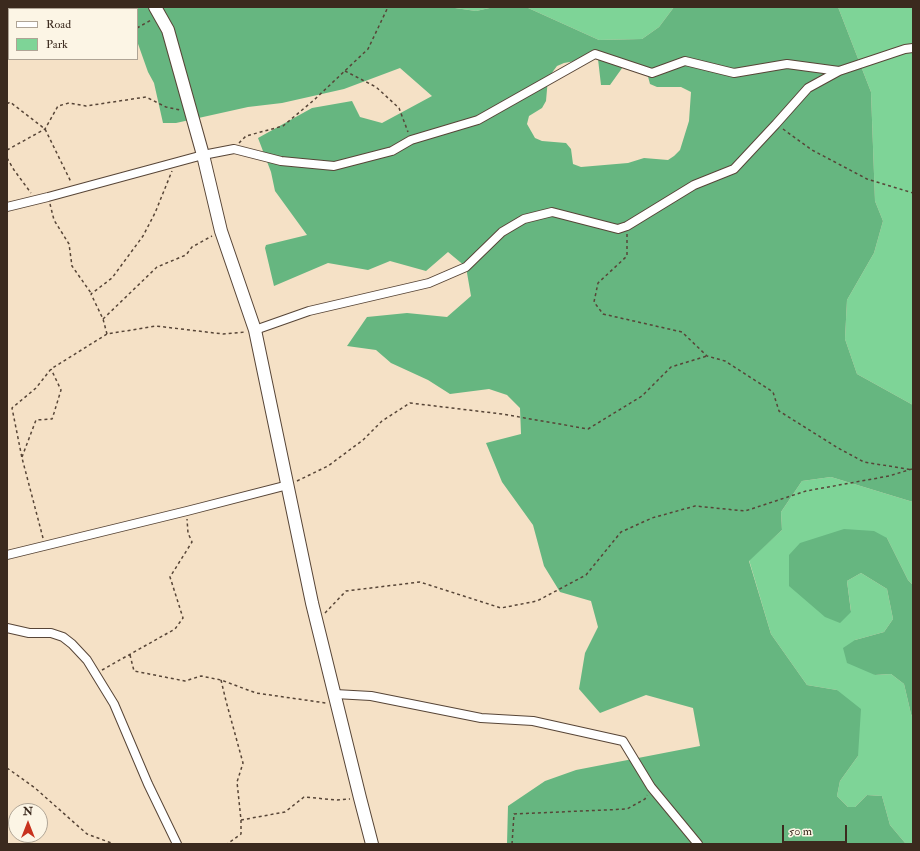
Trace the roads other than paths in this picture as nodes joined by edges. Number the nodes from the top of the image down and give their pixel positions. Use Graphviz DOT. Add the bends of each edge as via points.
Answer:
graph roads {
  1 [pos="157,11"];
  2 [pos="913,48"];
  3 [pos="839,71"];
  4 [pos="203,155"];
  5 [pos="7,207"];
  6 [pos="255,330"];
  7 [pos="288,485"];
  8 [pos="7,555"];
  9 [pos="7,628"];
  10 [pos="336,699"];
  11 [pos="177,844"];
  12 [pos="372,844"];
  13 [pos="698,844"];
  1 -- 4 [label="main road" via="168,30"];
  2 -- 3 [label="street"];
  3 -- 4 [label="street" via="787,64 734,72 685,61 652,72 595,54 478,120 411,140 392,151 334,166 281,161 234,149"];
  3 -- 6 [label="street" via="808,88 734,169 694,184 627,226 618,229 552,212 524,219 502,232 466,267 429,283 309,311"];
  4 -- 5 [label="street"];
  4 -- 6 [label="main road" via="221,231"];
  6 -- 7 [label="main road"];
  7 -- 8 [label="street"];
  7 -- 10 [label="main road"];
  9 -- 11 [label="street" via="29,633 51,633 63,637 87,660 114,704"];
  10 -- 12 [label="main road"];
  10 -- 13 [label="street" via="371,696 480,718 533,721 623,741 651,787"];
}
